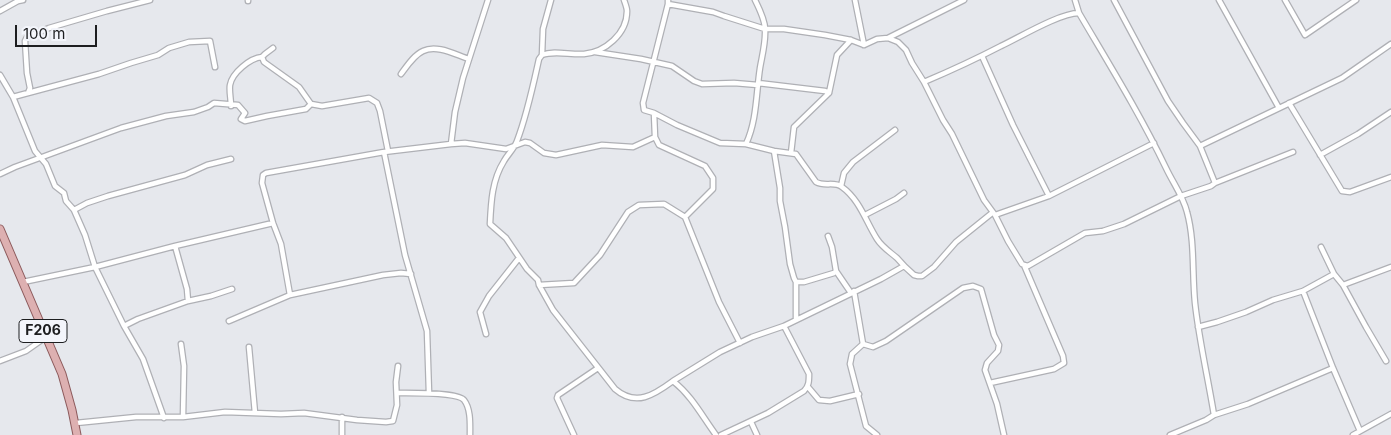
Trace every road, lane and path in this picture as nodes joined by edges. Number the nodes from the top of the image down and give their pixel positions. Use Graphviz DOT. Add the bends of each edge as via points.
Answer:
graph roads {
  1 [pos="23,0"];
  2 [pos="150,0"];
  3 [pos="488,0"];
  4 [pos="551,0"];
  5 [pos="624,0"];
  6 [pos="755,0"];
  7 [pos="855,0"];
  8 [pos="964,0"];
  9 [pos="1075,0"];
  10 [pos="1114,0"];
  11 [pos="1219,0"];
  12 [pos="1284,0"];
  13 [pos="1345,0"];
  14 [pos="1356,0"];
  15 [pos="668,2"];
  16 [pos="1350,6"];
  17 [pos="0,11"];
  18 [pos="1079,12"];
  19 [pos="765,29"];
  20 [pos="888,38"];
  21 [pos="851,40"];
  22 [pos="1391,44"];
  23 [pos="864,46"];
  24 [pos="273,48"];
  25 [pos="594,51"];
  26 [pos="542,55"];
  27 [pos="982,56"];
  28 [pos="262,57"];
  29 [pos="469,60"];
  30 [pos="654,62"];
  31 [pos="215,66"];
  32 [pos="401,74"];
  33 [pos="0,75"];
  34 [pos="924,82"];
  35 [pos="758,85"];
  36 [pos="829,93"];
  37 [pos="28,94"];
  38 [pos="13,97"];
  39 [pos="1289,103"];
  40 [pos="312,104"];
  41 [pos="231,106"];
  42 [pos="1279,108"];
  43 [pos="1391,112"];
  44 [pos="654,113"];
  45 [pos="895,130"];
  46 [pos="655,137"];
  47 [pos="1154,143"];
  48 [pos="451,144"];
  49 [pos="746,144"];
  50 [pos="515,146"];
  51 [pos="1200,146"];
  52 [pos="774,151"];
  53 [pos="386,152"];
  54 [pos="1293,152"];
  55 [pos="791,153"];
  56 [pos="1320,155"];
  57 [pos="40,158"];
  58 [pos="231,159"];
  59 [pos="0,174"];
  60 [pos="1391,177"];
  61 [pos="1215,183"];
  62 [pos="841,186"];
  63 [pos="904,193"];
  64 [pos="1049,196"];
  65 [pos="1182,196"];
  66 [pos="74,210"];
  67 [pos="993,214"];
  68 [pos="864,215"];
  69 [pos="686,217"];
  70 [pos="273,222"];
  71 [pos="0,229"];
  72 [pos="828,236"];
  73 [pos="175,246"];
  74 [pos="1321,247"];
  75 [pos="519,258"];
  76 [pos="904,266"];
  77 [pos="1024,266"];
  78 [pos="95,267"];
  79 [pos="1391,267"];
  80 [pos="836,271"];
  81 [pos="411,274"];
  82 [pos="1334,274"];
  83 [pos="23,282"];
  84 [pos="796,282"];
  85 [pos="539,285"];
  86 [pos="1343,285"];
  87 [pos="232,289"];
  88 [pos="1303,291"];
  89 [pos="853,292"];
  90 [pos="290,295"];
  91 [pos="188,300"];
  92 [pos="796,320"];
  93 [pos="229,322"];
  94 [pos="425,324"];
  95 [pos="418,325"];
  96 [pos="124,326"];
  97 [pos="784,326"];
  98 [pos="1198,327"];
  99 [pos="486,334"];
  100 [pos="46,338"];
  101 [pos="740,343"];
  102 [pos="181,344"];
  103 [pos="863,344"];
  104 [pos="249,347"];
  105 [pos="0,361"];
  106 [pos="1386,361"];
  107 [pos="398,366"];
  108 [pos="598,368"];
  109 [pos="1333,368"];
  110 [pos="673,381"];
  111 [pos="990,383"];
  112 [pos="808,387"];
  113 [pos="397,393"];
  114 [pos="429,393"];
  115 [pos="859,394"];
  116 [pos="255,413"];
  117 [pos="1391,414"];
  118 [pos="1214,415"];
  119 [pos="183,417"];
  120 [pos="342,417"];
  121 [pos="164,418"];
  122 [pos="751,422"];
  123 [pos="76,423"];
  124 [pos="1360,431"];
  125 [pos="78,435"];
  126 [pos="342,435"];
  127 [pos="470,435"];
  128 [pos="574,435"];
  129 [pos="716,435"];
  130 [pos="721,435"];
  131 [pos="757,435"];
  132 [pos="877,435"];
  133 [pos="1004,435"];
  134 [pos="1170,435"];
  135 [pos="1353,435"];
  1 -- 17 [label="street"];
  2 -- 37 [label="street" via="27,37"];
  3 -- 29 [label="street"];
  4 -- 26 [label="street" via="543,29"];
  5 -- 25 [label="street" via="627,12 619,34 611,44"];
  6 -- 19 [label="street"];
  7 -- 23 [label="street"];
  8 -- 20 [label="street"];
  9 -- 18 [label="street"];
  10 -- 51 [label="street" via="1168,101"];
  11 -- 42 [label="street"];
  12 -- 16 [label="street" via="1305,35"];
  13 -- 16 [label="street"];
  14 -- 16 [label="street"];
  15 -- 19 [label="street"];
  15 -- 30 [label="street"];
  18 -- 27 [label="street" via="1054,20"];
  18 -- 47 [label="street"];
  19 -- 21 [label="street"];
  19 -- 35 [label="street"];
  20 -- 23 [label="street" via="876,39"];
  20 -- 34 [label="street" via="906,50"];
  21 -- 23 [label="street"];
  21 -- 36 [label="street" via="837,55"];
  22 -- 39 [label="street" via="1342,78"];
  24 -- 28 [label="street"];
  25 -- 26 [label="street"];
  25 -- 30 [label="street"];
  26 -- 50 [label="street"];
  27 -- 34 [label="street"];
  27 -- 64 [label="street" via="1012,125"];
  28 -- 40 [label="street" via="264,62 299,87"];
  28 -- 41 [label="street" via="256,57 237,71 230,84"];
  29 -- 32 [label="street" via="440,50 424,50"];
  29 -- 48 [label="street" via="455,112"];
  30 -- 35 [label="street" via="672,66 702,84"];
  30 -- 44 [label="street" via="643,103 644,110"];
  31 -- 37 [label="street" via="210,41 189,42 158,55"];
  33 -- 38 [label="street"];
  34 -- 67 [label="street"];
  35 -- 36 [label="street"];
  35 -- 49 [label="street" via="752,132"];
  36 -- 55 [label="street" via="794,127"];
  37 -- 38 [label="street"];
  38 -- 57 [label="street"];
  39 -- 42 [label="street"];
  39 -- 56 [label="street"];
  40 -- 41 [label="street" via="306,109 245,121 241,119 244,113 238,105"];
  40 -- 53 [label="street" via="322,106 369,98 377,103"];
  41 -- 57 [label="street" via="214,103 194,112 120,128"];
  42 -- 51 [label="street"];
  43 -- 56 [label="street"];
  44 -- 46 [label="street"];
  44 -- 49 [label="street" via="720,143"];
  45 -- 62 [label="street" via="853,162 844,173"];
  46 -- 50 [label="street" via="633,147 602,145 556,155 544,153 530,143"];
  46 -- 69 [label="street" via="659,145 705,166 713,178 713,189"];
  47 -- 64 [label="street"];
  47 -- 65 [label="street"];
  48 -- 50 [label="street" via="506,149"];
  48 -- 53 [label="street"];
  49 -- 52 [label="street"];
  50 -- 75 [label="street" via="494,183 490,224 506,238"];
  51 -- 61 [label="street"];
  52 -- 55 [label="street"];
  52 -- 84 [label="street" via="790,264"];
  53 -- 70 [label="street" via="263,175 262,183"];
  53 -- 81 [label="street"];
  54 -- 61 [label="street"];
  55 -- 62 [label="street" via="799,156 816,182"];
  56 -- 60 [label="street" via="1342,190 1350,192"];
  57 -- 59 [label="street"];
  57 -- 66 [label="street" via="55,186 64,193"];
  58 -- 66 [label="street" via="108,196"];
  61 -- 65 [label="street"];
  62 -- 68 [label="street"];
  63 -- 68 [label="street"];
  64 -- 67 [label="street"];
  65 -- 77 [label="street" via="1113,228 1085,233 1032,265"];
  65 -- 98 [label="street" via="1191,241"];
  66 -- 78 [label="street"];
  67 -- 76 [label="street" via="956,242 922,276 914,275"];
  67 -- 77 [label="street"];
  68 -- 76 [label="street" via="878,240"];
  69 -- 85 [label="street" via="664,204 639,205 628,212 600,255 574,284"];
  69 -- 101 [label="street" via="719,302"];
  70 -- 73 [label="street"];
  70 -- 90 [label="street" via="281,244"];
  71 -- 83 [label="main road, F206"];
  72 -- 80 [label="street"];
  73 -- 78 [label="street"];
  73 -- 91 [label="street"];
  74 -- 82 [label="street"];
  75 -- 85 [label="street"];
  75 -- 99 [label="street" via="480,312"];
  76 -- 89 [label="street"];
  77 -- 111 [label="street" via="1064,363 1054,369"];
  78 -- 83 [label="street"];
  78 -- 96 [label="street"];
  79 -- 86 [label="street"];
  80 -- 84 [label="street"];
  80 -- 89 [label="street"];
  81 -- 90 [label="street" via="382,275"];
  81 -- 94 [label="street"];
  82 -- 86 [label="street"];
  82 -- 88 [label="street"];
  83 -- 100 [label="main road, F206"];
  84 -- 92 [label="street"];
  85 -- 108 [label="street"];
  86 -- 106 [label="street"];
  87 -- 91 [label="street"];
  88 -- 98 [label="street"];
  88 -- 109 [label="street"];
  89 -- 92 [label="street"];
  89 -- 103 [label="street"];
  90 -- 93 [label="street"];
  91 -- 96 [label="street"];
  92 -- 97 [label="street"];
  94 -- 95 [label="street"];
  94 -- 114 [label="street"];
  96 -- 121 [label="street" via="143,359"];
  97 -- 101 [label="street"];
  97 -- 112 [label="street" via="809,374"];
  98 -- 118 [label="street"];
  100 -- 105 [label="street"];
  100 -- 123 [label="main road, F206" via="62,374"];
  101 -- 110 [label="street"];
  102 -- 119 [label="street"];
  103 -- 111 [label="street" via="873,347 886,341 963,288 973,286 981,289 999,345 985,370"];
  103 -- 115 [label="street" via="852,354 850,361"];
  104 -- 116 [label="street"];
  107 -- 113 [label="street"];
  108 -- 110 [label="street" via="615,390 628,398 651,395"];
  108 -- 128 [label="street" via="558,395"];
  109 -- 118 [label="street"];
  109 -- 124 [label="street"];
  110 -- 129 [label="street" via="695,403"];
  111 -- 133 [label="street"];
  112 -- 115 [label="street" via="819,400 830,401"];
  112 -- 122 [label="street"];
  113 -- 114 [label="street"];
  113 -- 120 [label="street" via="393,421"];
  114 -- 127 [label="street" via="462,397 470,419"];
  115 -- 132 [label="street" via="866,426"];
  116 -- 119 [label="street" via="225,412"];
  116 -- 120 [label="street"];
  117 -- 124 [label="street"];
  118 -- 134 [label="street"];
  119 -- 121 [label="street"];
  120 -- 126 [label="street"];
  121 -- 123 [label="street" via="136,417"];
  122 -- 130 [label="street"];
  122 -- 131 [label="street"];
  123 -- 125 [label="main road, F206"];
  124 -- 135 [label="street"];
}
